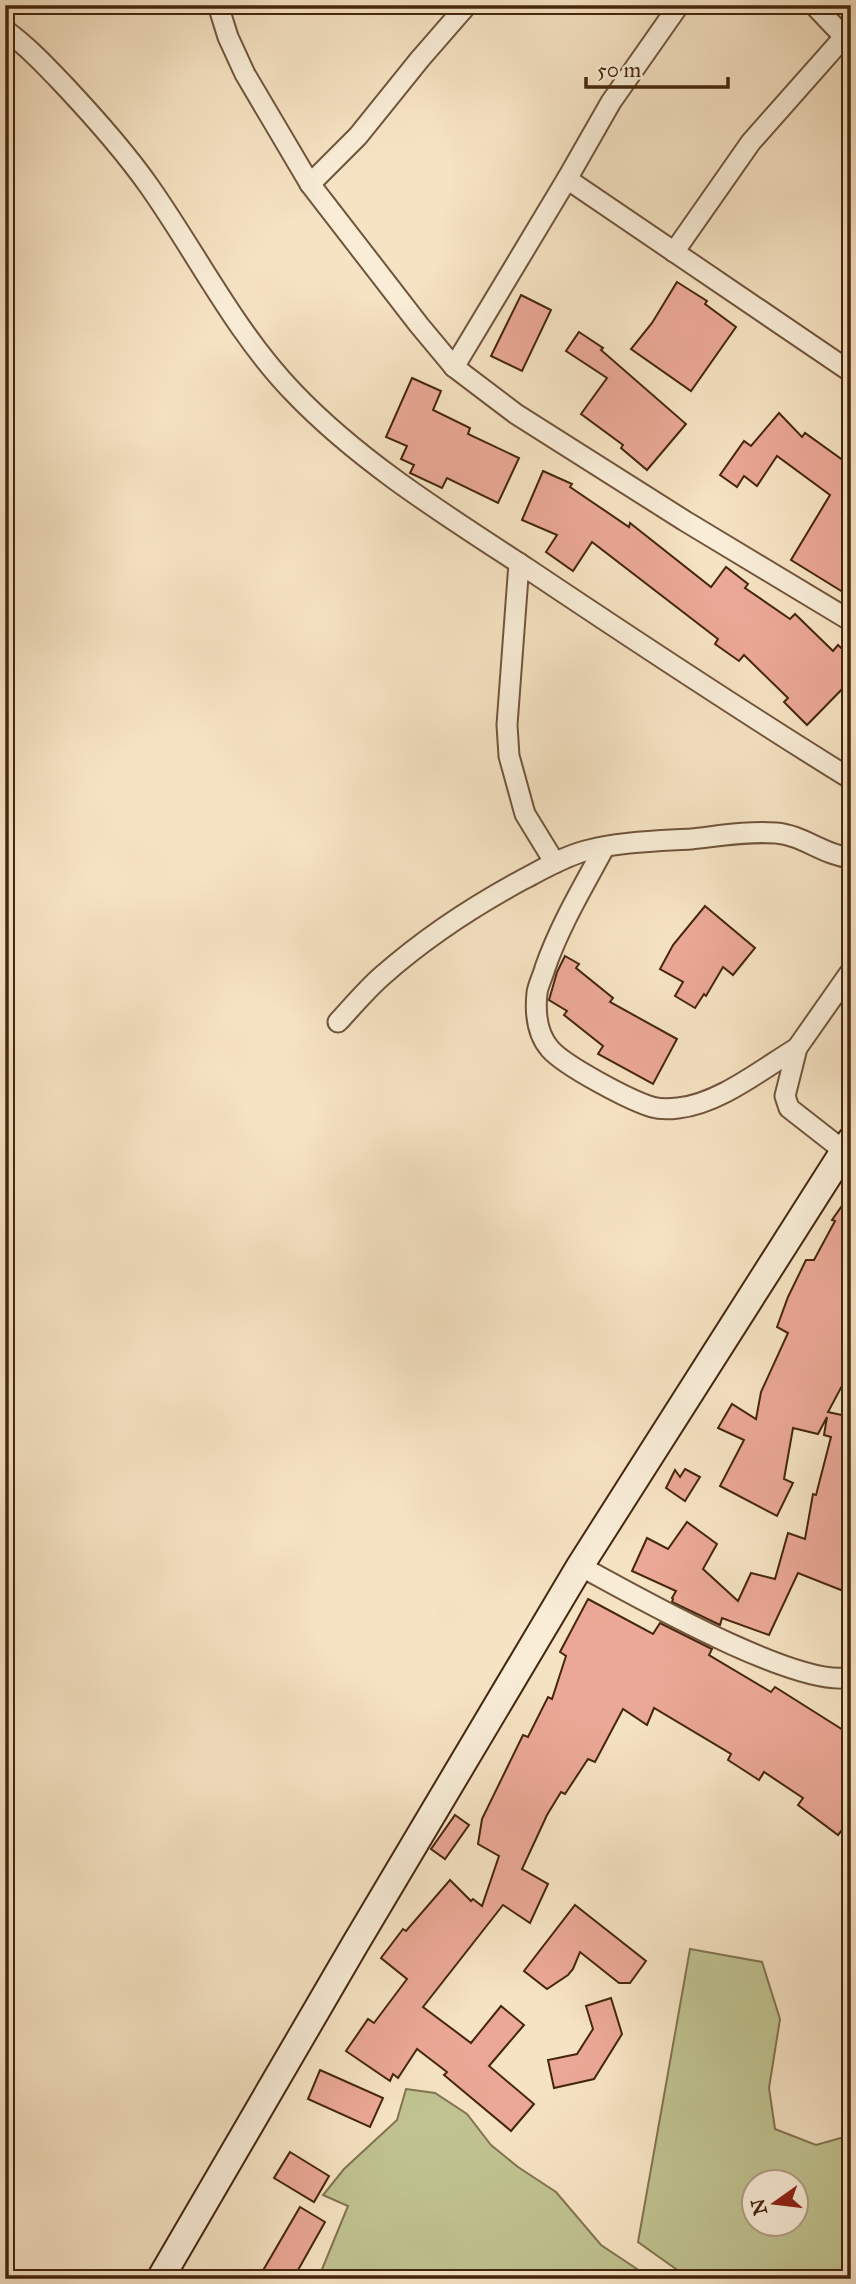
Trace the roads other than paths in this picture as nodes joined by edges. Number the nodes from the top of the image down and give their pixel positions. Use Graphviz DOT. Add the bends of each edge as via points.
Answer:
graph roads {
  1 [pos="218,5"];
  2 [pos="467,5"];
  3 [pos="679,5"];
  4 [pos="814,5"];
  5 [pos="7,35"];
  6 [pos="847,40"];
  7 [pos="567,179"];
  8 [pos="310,184"];
  9 [pos="674,251"];
  10 [pos="454,367"];
  11 [pos="851,372"];
  12 [pos="519,563"];
  13 [pos="851,621"];
  14 [pos="851,779"];
  15 [pos="604,848"];
  16 [pos="851,858"];
  17 [pos="555,863"];
  18 [pos="851,971"];
  19 [pos="338,1022"];
  20 [pos="796,1048"];
  21 [pos="847,1145"];
  22 [pos="580,1566"];
  23 [pos="851,1677"];
  24 [pos="160,2279"];
  1 -- 8 [label="street" via="245,74"];
  2 -- 8 [label="street" via="358,136"];
  3 -- 7 [label="street" via="611,102"];
  4 -- 6 [label="street"];
  5 -- 12 [label="street" via="34,54 120,146 246,334 294,392 352,445"];
  6 -- 9 [label="street" via="751,142"];
  7 -- 9 [label="street"];
  7 -- 10 [label="street"];
  8 -- 10 [label="street"];
  9 -- 11 [label="street"];
  10 -- 13 [label="street" via="516,414"];
  12 -- 14 [label="street"];
  12 -- 17 [label="street" via="507,725 509,756 525,814"];
  15 -- 16 [label="street" via="777,833"];
  15 -- 17 [label="street"];
  15 -- 20 [label="street" via="555,939 537,991 541,1034 551,1049 636,1102 678,1108 713,1098"];
  17 -- 19 [label="street" via="477,905 423,942"];
  18 -- 20 [label="street"];
  20 -- 21 [label="street" via="785,1096 789,1108"];
  21 -- 22 [label="main road"];
  22 -- 23 [label="street" via="769,1662 838,1681"];
  22 -- 24 [label="main road"];
}
